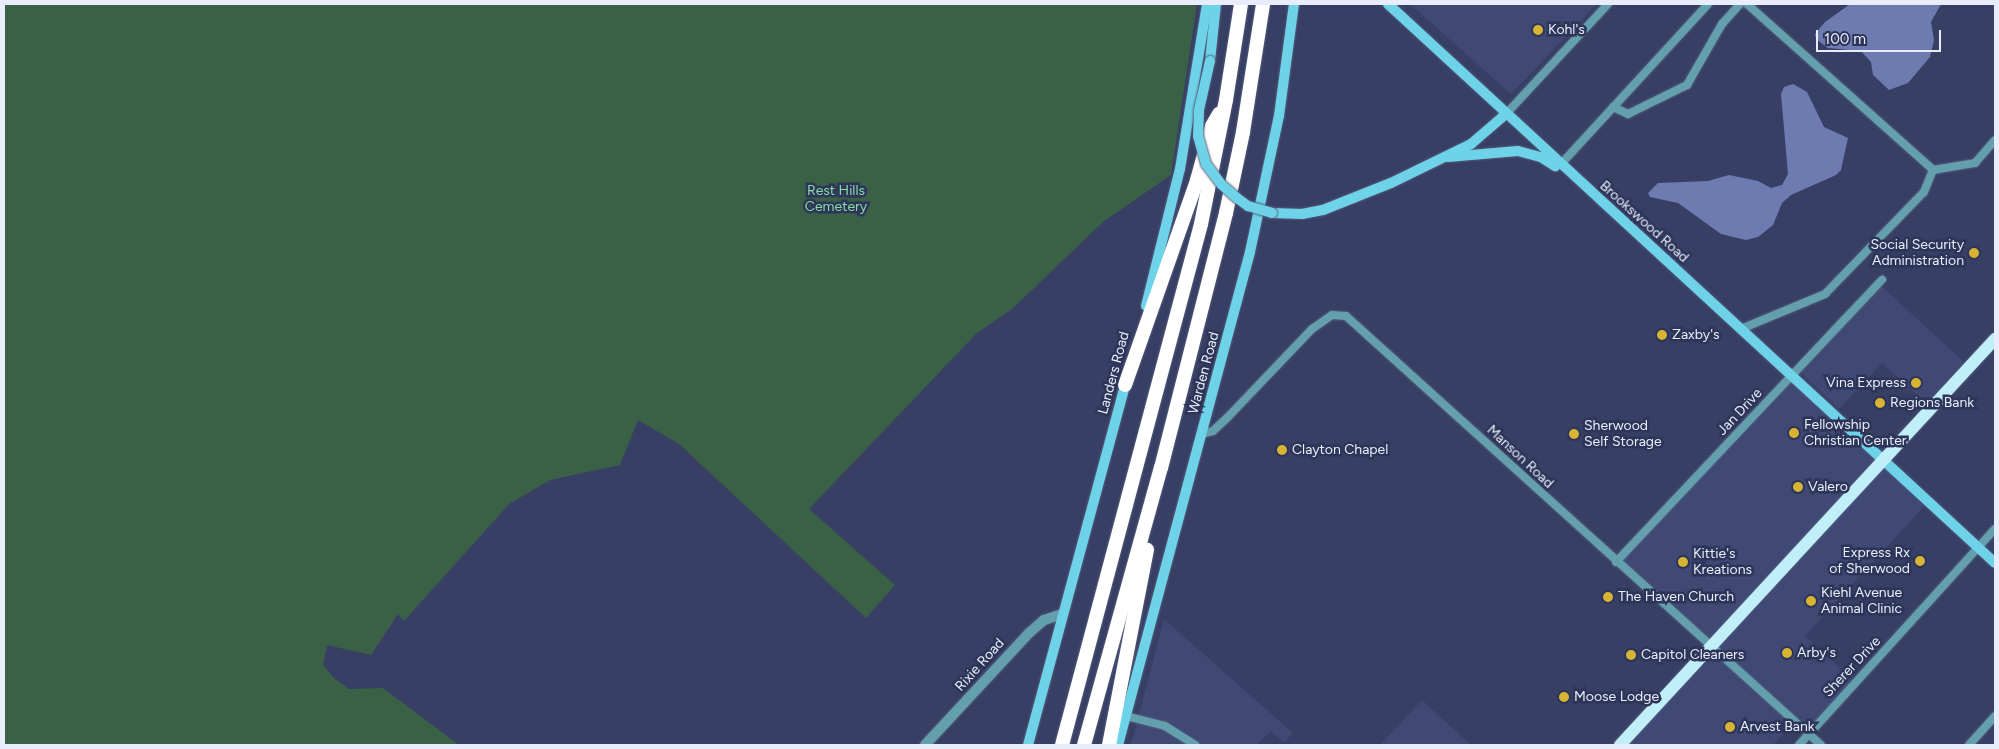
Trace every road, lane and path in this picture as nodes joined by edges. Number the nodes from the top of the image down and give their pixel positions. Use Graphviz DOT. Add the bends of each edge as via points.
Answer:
graph roads {
  1 [pos="1207,4"];
  2 [pos="1216,4"];
  3 [pos="1241,4"];
  4 [pos="1263,4"];
  5 [pos="1294,4"];
  6 [pos="1388,4"];
  7 [pos="1608,4"];
  8 [pos="1708,4"];
  9 [pos="1740,4"];
  10 [pos="1747,4"];
  11 [pos="1226,100"];
  12 [pos="1613,107"];
  13 [pos="1506,114"];
  14 [pos="1995,140"];
  15 [pos="1445,157"];
  16 [pos="1561,164"];
  17 [pos="1933,170"];
  18 [pos="1575,178"];
  19 [pos="1882,280"];
  20 [pos="1741,329"];
  21 [pos="1995,339"];
  22 [pos="1791,376"];
  23 [pos="1125,385"];
  24 [pos="1202,434"];
  25 [pos="1883,460"];
  26 [pos="1162,468"];
  27 [pos="1995,529"];
  28 [pos="1979,548"];
  29 [pos="1616,562"];
  30 [pos="1995,563"];
  31 [pos="1062,614"];
  32 [pos="1712,646"];
  33 [pos="1126,716"];
  34 [pos="1995,716"];
  35 [pos="1808,734"];
  36 [pos="925,745"];
  37 [pos="1028,745"];
  38 [pos="1062,745"];
  39 [pos="1084,745"];
  40 [pos="1109,745"];
  41 [pos="1118,745"];
  42 [pos="1196,745"];
  43 [pos="1620,745"];
  44 [pos="1799,745"];
  45 [pos="1821,745"];
  46 [pos="1968,745"];
  1 -- 23 [label="main road, Landers Road" via="1180,169"];
  2 -- 15 [label="main road, bridge" via="1210,61 1199,110 1198,136 1206,164 1222,185 1248,206 1272,213 1302,214 1323,210"];
  3 -- 11 [label="highway"];
  4 -- 26 [label="highway" via="1248,104 1226,213"];
  5 -- 24 [label="main road, Warden Road" via="1285,77 1265,186"];
  6 -- 13 [label="main road, Brookswood Road"];
  7 -- 13 [label="street"];
  8 -- 12 [label="street"];
  9 -- 12 [label="street" via="1722,24 1687,85 1628,114"];
  10 -- 17 [label="street"];
  11 -- 23 [label="highway" via="1212,126 1197,180"];
  11 -- 38 [label="highway" via="1188,279"];
  12 -- 16 [label="street"];
  13 -- 15 [label="main road" via="1470,144"];
  13 -- 16 [label="main road, Brookswood Road"];
  14 -- 17 [label="street" via="1975,163"];
  15 -- 18 [label="main road" via="1518,151 1541,157"];
  16 -- 18 [label="main road, Brookswood Road"];
  17 -- 20 [label="street" via="1924,192 1825,294"];
  18 -- 20 [label="main road, Brookswood Road"];
  19 -- 22 [label="street, Jan Drive"];
  20 -- 22 [label="main road, Brookswood Road"];
  21 -- 25 [label="main road"];
  22 -- 25 [label="main road, Brookswood Road"];
  22 -- 29 [label="street, Jan Drive"];
  23 -- 31 [label="main road, Landers Road"];
  24 -- 29 [label="street, Manson Road" via="1213,431 1227,418 1312,328 1332,315 1346,316"];
  24 -- 33 [label="main road, Warden Road"];
  25 -- 28 [label="main road, Brookswood Road"];
  25 -- 32 [label="main road"];
  26 -- 39 [label="highway"];
  26 -- 40 [label="highway"];
  27 -- 28 [label="street, Sherer Drive"];
  28 -- 30 [label="main road, Brookswood Road"];
  28 -- 35 [label="street, Sherer Drive"];
  29 -- 32 [label="street, Manson Road"];
  31 -- 36 [label="street, Rixie Road" via="1044,620 1029,633"];
  31 -- 37 [label="main road, Landers Road"];
  32 -- 35 [label="street, Manson Road"];
  32 -- 43 [label="main road"];
  33 -- 41 [label="main road, Warden Road"];
  33 -- 42 [label="street" via="1165,726"];
  34 -- 46 [label="street"];
  35 -- 44 [label="street, Sherer Drive"];
  35 -- 45 [label="street, Manson Road"];
}
